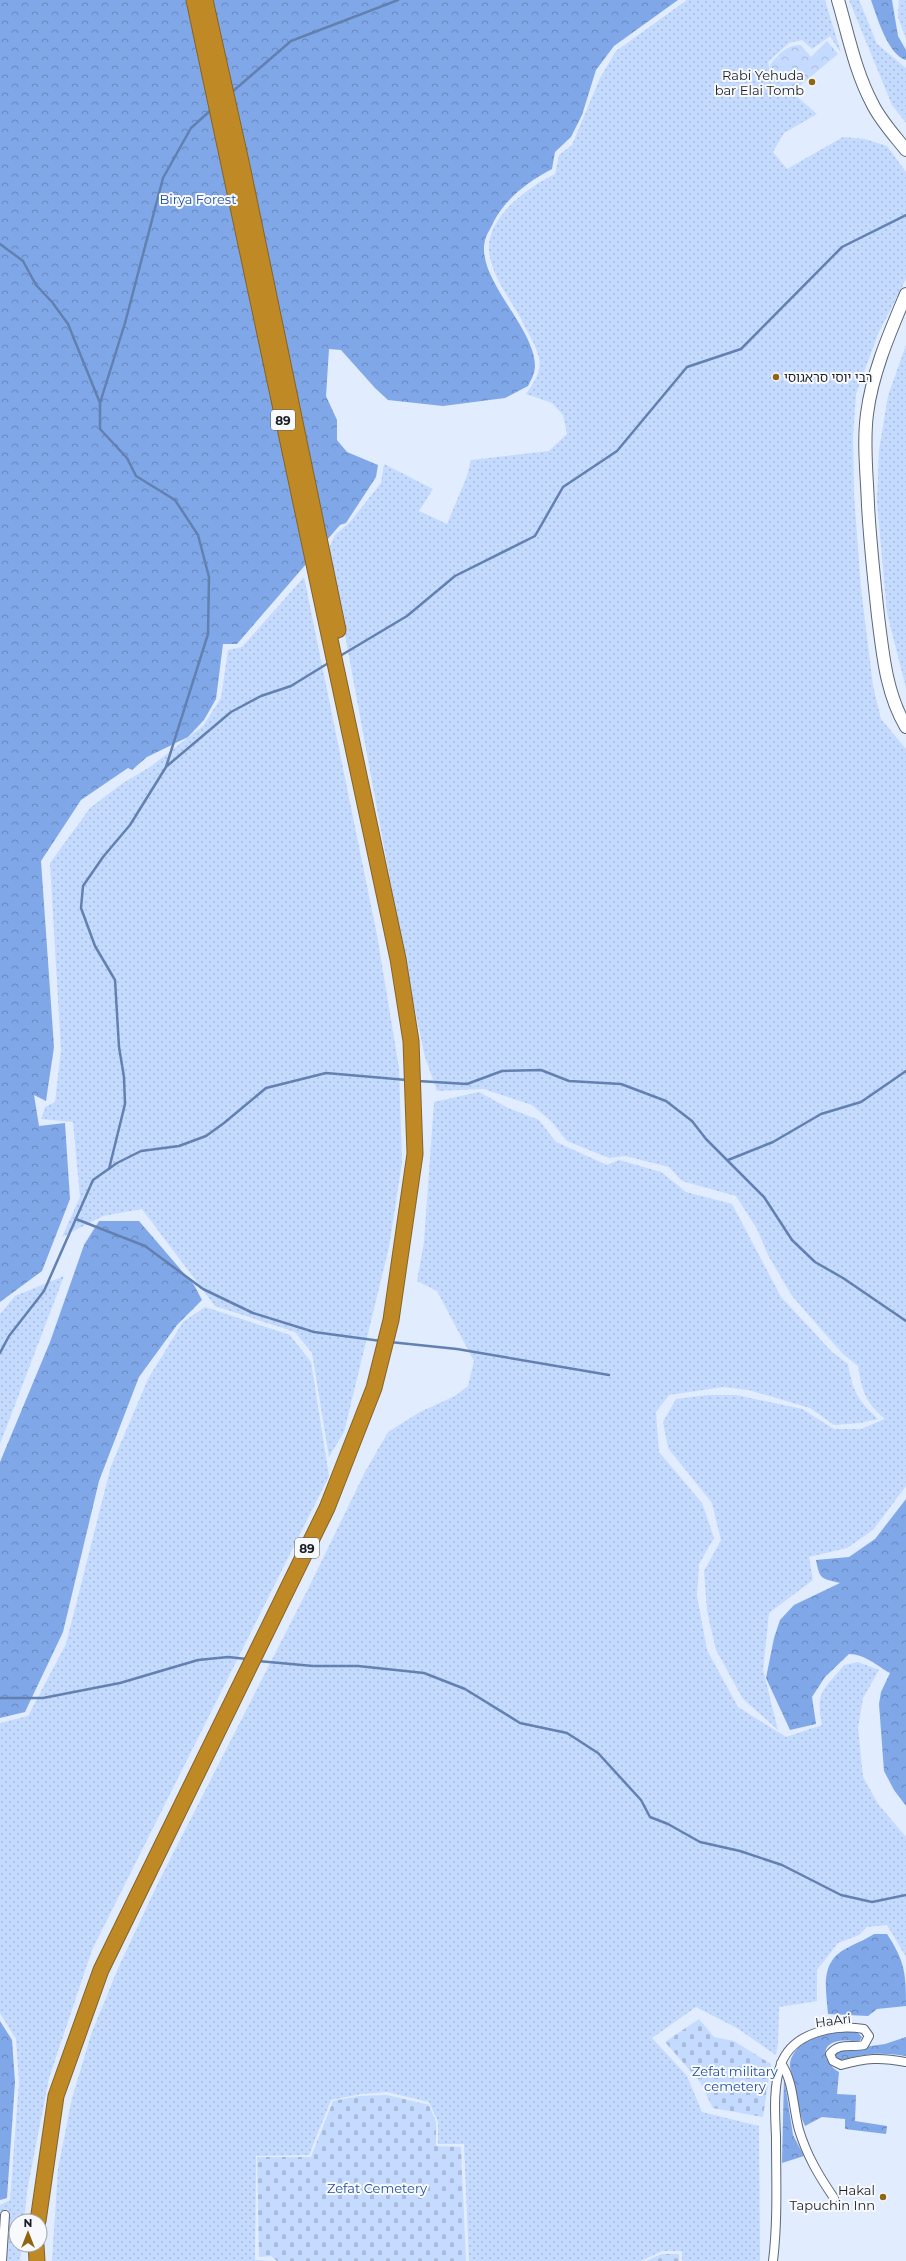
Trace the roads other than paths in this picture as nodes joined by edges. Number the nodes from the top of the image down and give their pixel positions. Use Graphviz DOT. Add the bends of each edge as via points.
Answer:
graph roads {
  1 [pos="194,0"];
  2 [pos="205,0"];
  3 [pos="838,0"];
  4 [pos="906,150"];
  5 [pos="906,294"];
  6 [pos="906,727"];
  7 [pos="373,840"];
  8 [pos="906,2062"];
  9 [pos="781,2063"];
  10 [pos="834,2198"];
  11 [pos="39,2213"];
  12 [pos="5,2215"];
  13 [pos="2,2261"];
  14 [pos="773,2261"];
  1 -- 7 [label="highway, 89"];
  2 -- 7 [label="highway, 89" via="348,678"];
  3 -- 4 [label="main road" via="871,102"];
  5 -- 6 [label="main road" via="875,380 867,414 865,447 871,559 884,667 890,692"];
  7 -- 11 [label="highway, 89" via="398,959 411,1041 415,1154 391,1320 374,1388 326,1508 101,1970 56,2096"];
  8 -- 9 [label="street, HaAri" via="874,2058 841,2065 833,2061 830,2054 835,2048 841,2045 864,2045 869,2036 864,2030 842,2028 811,2034 797,2043"];
  9 -- 10 [label="street" via="788,2073 795,2113 807,2154 814,2170"];
  9 -- 14 [label="street" via="775,2107 777,2221"];
  12 -- 13 [label="street"];
}
